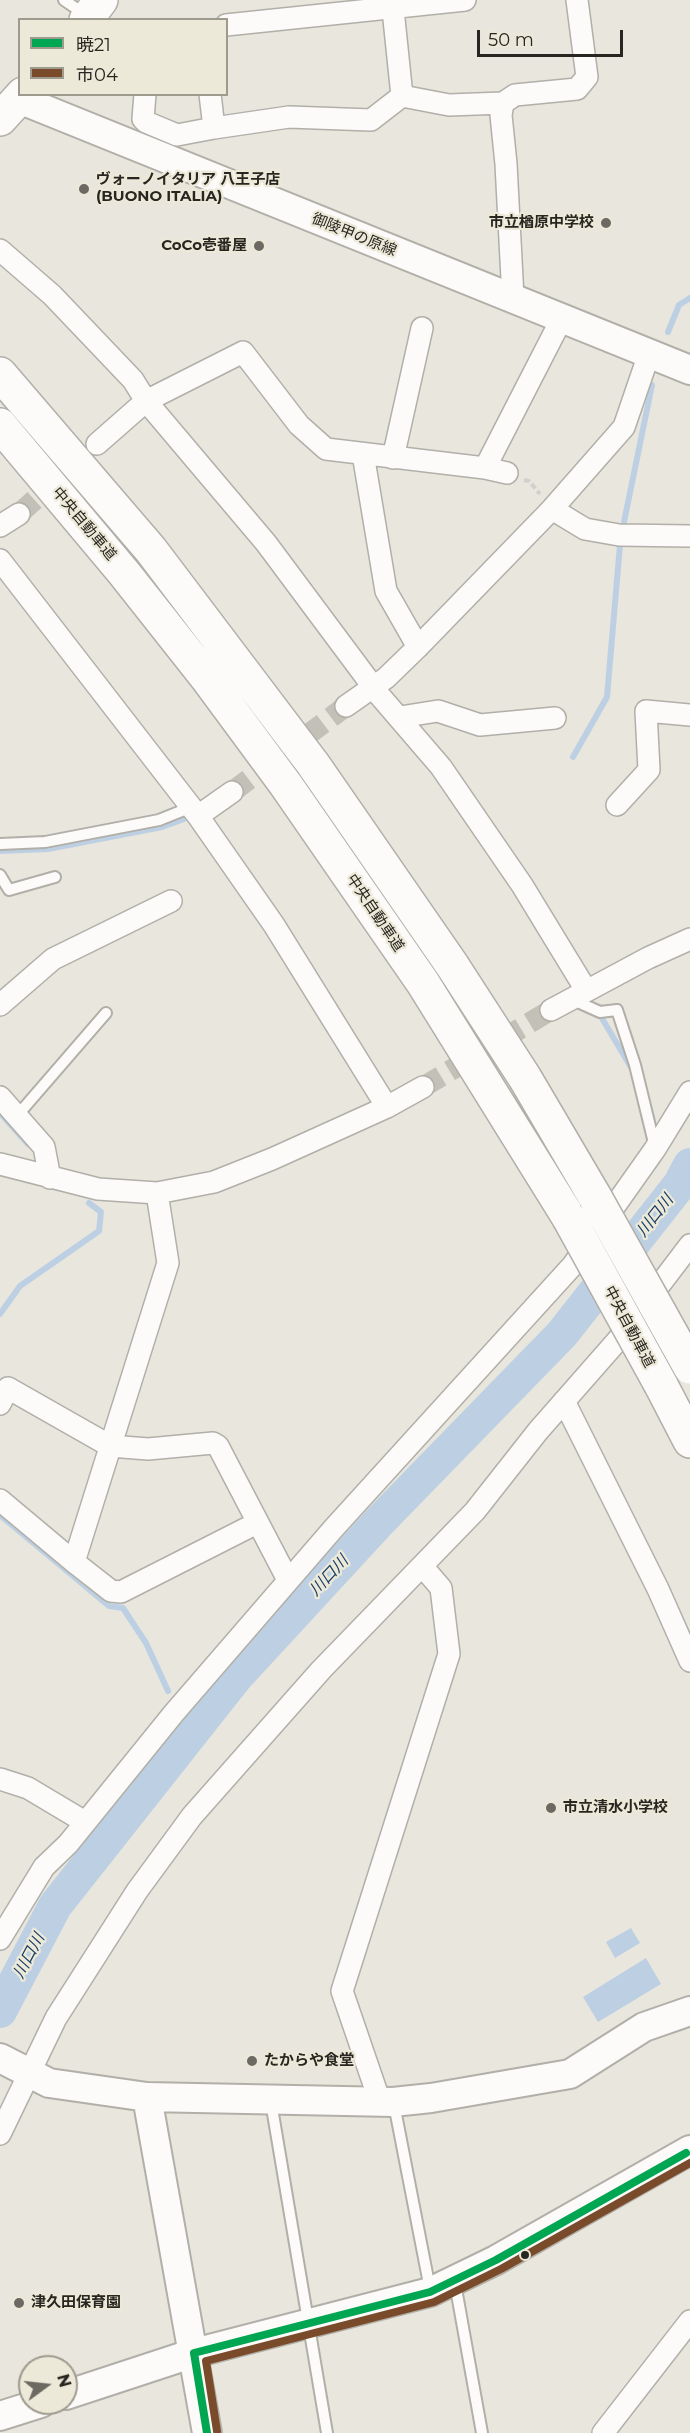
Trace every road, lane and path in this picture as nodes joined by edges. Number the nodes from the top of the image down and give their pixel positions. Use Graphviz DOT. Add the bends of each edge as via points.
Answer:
graph roads {
  1 [pos="465,0"];
  2 [pos="577,0"];
  3 [pos="392,3"];
  4 [pos="228,25"];
  5 [pos="145,96"];
  6 [pos="210,96"];
  7 [pos="402,96"];
  8 [pos="503,103"];
  9 [pos="14,104"];
  10 [pos="214,128"];
  11 [pos="0,250"];
  12 [pos="513,298"];
  13 [pos="561,320"];
  14 [pos="422,328"];
  15 [pos="649,354"];
  16 [pos="690,370"];
  17 [pos="0,374"];
  18 [pos="146,401"];
  19 [pos="0,425"];
  20 [pos="97,444"];
  21 [pos="363,454"];
  22 [pos="393,458"];
  23 [pos="485,468"];
  24 [pos="507,473"];
  25 [pos="552,509"];
  26 [pos="19,514"];
  27 [pos="0,526"];
  28 [pos="690,536"];
  29 [pos="0,560"];
  30 [pos="418,646"];
  31 [pos="374,687"];
  32 [pos="346,706"];
  33 [pos="690,716"];
  34 [pos="400,717"];
  35 [pos="555,718"];
  36 [pos="232,792"];
  37 [pos="617,805"];
  38 [pos="194,812"];
  39 [pos="0,844"];
  40 [pos="0,875"];
  41 [pos="55,877"];
  42 [pos="171,901"];
  43 [pos="690,939"];
  44 [pos="578,995"];
  45 [pos="0,1005"];
  46 [pos="551,1010"];
  47 [pos="106,1013"];
  48 [pos="423,1087"];
  49 [pos="690,1092"];
  50 [pos="0,1097"];
  51 [pos="387,1107"];
  52 [pos="16,1117"];
  53 [pos="656,1149"];
  54 [pos="0,1164"];
  55 [pos="50,1178"];
  56 [pos="157,1193"];
  57 [pos="690,1245"];
  58 [pos="690,1367"];
  59 [pos="564,1401"];
  60 [pos="0,1404"];
  61 [pos="690,1441"];
  62 [pos="110,1446"];
  63 [pos="0,1500"];
  64 [pos="257,1523"];
  65 [pos="74,1562"];
  66 [pos="422,1566"];
  67 [pos="288,1580"];
  68 [pos="690,1661"];
  69 [pos="0,1779"];
  70 [pos="85,1822"];
  71 [pos="0,1939"];
  72 [pos="690,2012"];
  73 [pos="18,2067"];
  74 [pos="147,2097"];
  75 [pos="271,2099"];
  76 [pos="386,2102"];
  77 [pos="0,2134"];
  78 [pos="688,2153"];
  79 [pos="443,2287"];
  80 [pos="690,2321"];
  81 [pos="309,2325"];
  82 [pos="194,2353"];
  83 [pos="78,2391"];
  84 [pos="18,2410"];
  85 [pos="0,2416"];
  86 [pos="207,2433"];
  87 [pos="327,2433"];
  88 [pos="482,2433"];
  89 [pos="603,2433"];
  1 -- 3 [label="street"];
  2 -- 8 [label="street" via="587,76 577,89 515,95"];
  3 -- 4 [label="street"];
  3 -- 7 [label="street"];
  5 -- 10 [label="street" via="146,122 177,135"];
  6 -- 10 [label="street"];
  7 -- 8 [label="street" via="449,105"];
  7 -- 10 [label="street" via="371,120 289,117"];
  8 -- 12 [label="street"];
  9 -- 12 [label="street, 御陵甲の原線"];
  11 -- 18 [label="street" via="52,295 133,380"];
  12 -- 13 [label="street, 御陵甲の原線"];
  13 -- 15 [label="street, 御陵甲の原線"];
  13 -- 23 [label="street"];
  14 -- 22 [label="street"];
  15 -- 16 [label="street, 御陵甲の原線"];
  15 -- 25 [label="street" via="624,427"];
  17 -- 58 [label="highway, bridge" via="150,550 313,764 525,1078"];
  18 -- 20 [label="street"];
  18 -- 21 [label="street" via="243,352 299,425 326,449"];
  18 -- 31 [label="street" via="266,543"];
  19 -- 61 [label="highway, 中央自動車道, bridge" via="207,678 423,983 569,1218"];
  21 -- 22 [label="street"];
  21 -- 30 [label="street" via="386,591"];
  22 -- 23 [label="street"];
  23 -- 24 [label="street"];
  24 -- 25 [label="path" via="529,481"];
  25 -- 28 [label="street" via="585,529 619,535"];
  25 -- 30 [label="street"];
  26 -- 27 [label="street"];
  29 -- 38 [label="street"];
  30 -- 31 [label="street"];
  31 -- 32 [label="street"];
  31 -- 34 [label="street"];
  33 -- 37 [label="street" via="646,711 650,770"];
  34 -- 35 [label="street" via="438,711 480,725"];
  34 -- 44 [label="street" via="441,767 522,885 575,969"];
  36 -- 38 [label="street"];
  38 -- 39 [label="lane" via="45,842"];
  38 -- 51 [label="street" via="274,925"];
  40 -- 41 [label="lane" via="9,890"];
  42 -- 45 [label="street" via="52,959"];
  43 -- 44 [label="street"];
  44 -- 46 [label="street"];
  44 -- 53 [label="lane" via="600,1012 617,1010"];
  47 -- 52 [label="lane"];
  48 -- 51 [label="street"];
  49 -- 53 [label="street"];
  50 -- 52 [label="street"];
  51 -- 56 [label="street" via="213,1182"];
  52 -- 55 [label="street" via="44,1147"];
  53 -- 67 [label="street" via="553,1289"];
  54 -- 55 [label="street"];
  55 -- 56 [label="street" via="98,1189"];
  56 -- 62 [label="street" via="168,1263"];
  57 -- 59 [label="street" via="617,1341"];
  59 -- 66 [label="street" via="475,1511"];
  59 -- 68 [label="street"];
  60 -- 62 [label="street" via="8,1388"];
  62 -- 64 [label="street" via="148,1449 213,1443"];
  62 -- 65 [label="street"];
  63 -- 65 [label="street"];
  64 -- 65 [label="street" via="121,1592 111,1591"];
  64 -- 67 [label="street"];
  66 -- 73 [label="street" via="321,1670 186,1824 137,1891 56,2018"];
  66 -- 76 [label="street" via="441,1588 449,1654 342,1991"];
  67 -- 70 [label="street"];
  69 -- 70 [label="street" via="28,1788"];
  70 -- 71 [label="street" via="44,1867"];
  72 -- 76 [label="street" via="645,2027 570,2074"];
  73 -- 74 [label="street" via="63,2087"];
  73 -- 77 [label="street"];
  74 -- 75 [label="street"];
  74 -- 82 [label="street"];
  75 -- 76 [label="street"];
  75 -- 81 [label="lane"];
  76 -- 79 [label="lane"];
  78 -- 79 [label="street"];
  79 -- 81 [label="street"];
  79 -- 88 [label="lane"];
  80 -- 89 [label="street"];
  81 -- 82 [label="street"];
  81 -- 87 [label="lane"];
  82 -- 83 [label="street"];
  82 -- 86 [label="street"];
  84 -- 85 [label="street"];
}
